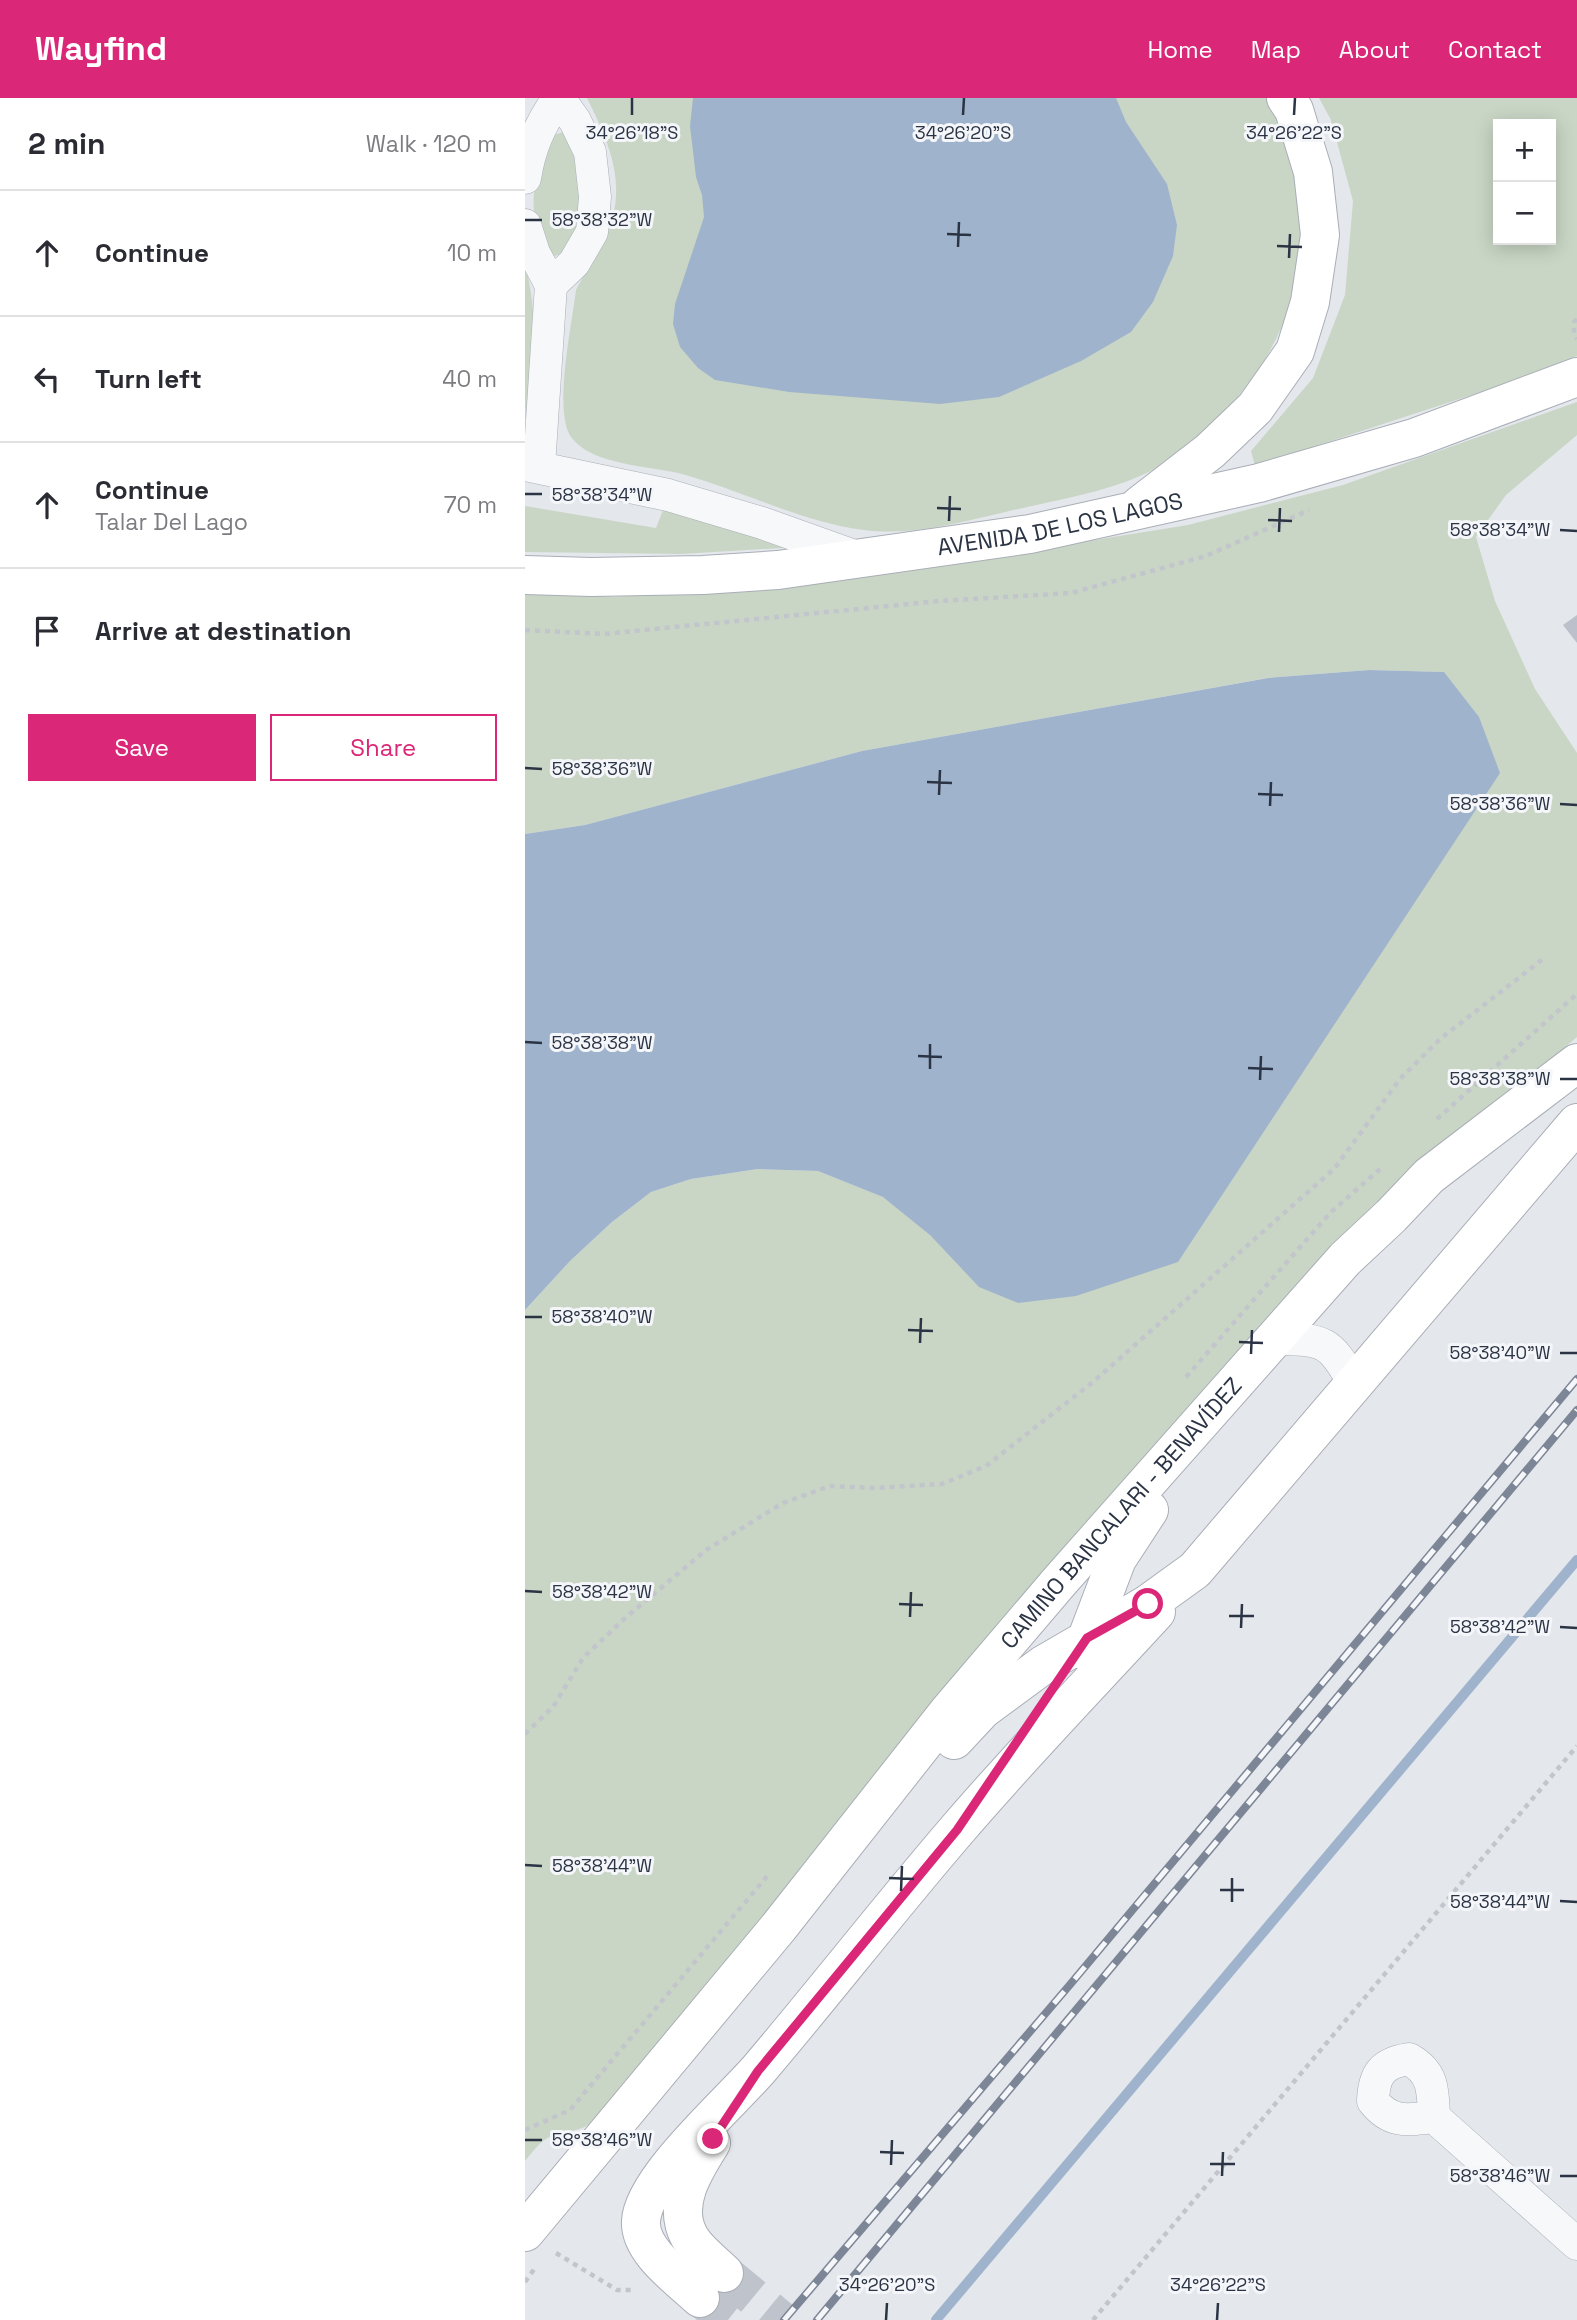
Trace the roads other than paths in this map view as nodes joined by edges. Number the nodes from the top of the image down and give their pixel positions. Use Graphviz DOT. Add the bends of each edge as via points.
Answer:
graph roads {
  1 [pos="558,98"];
  2 [pos="1286,98"];
  3 [pos="525,178"];
  4 [pos="525,225"];
  5 [pos="551,285"];
  6 [pos="1577,377"];
  7 [pos="532,466"];
  8 [pos="1130,513"];
  9 [pos="863,559"];
  10 [pos="525,575"];
  11 [pos="1577,1063"];
  12 [pos="1577,1123"];
  13 [pos="1275,1339"];
  14 [pos="1354,1383"];
  15 [pos="1195,1570"];
  16 [pos="1087,1638"];
  17 [pos="957,1830"];
  18 [pos="843,1846"];
  19 [pos="1434,2117"];
  20 [pos="1577,2244"];
  21 [pos="538,2247"];
  22 [pos="712,2285"];
  1 -- 3 [label="street" via="530,150"];
  1 -- 5 [label="street" via="590,152 595,197 592,232 574,263"];
  2 -- 8 [label="main road" via="1313,172 1320,235 1310,302 1295,351 1255,408 1210,451"];
  4 -- 5 [label="street"];
  5 -- 7 [label="street"];
  6 -- 8 [label="main road, AVENIDA DE LOS LAGOS" via="1413,438 1259,483"];
  7 -- 9 [label="street" via="668,495"];
  8 -- 9 [label="main road, AVENIDA DE LOS LAGOS" via="1030,534"];
  9 -- 10 [label="main road, AVENIDA DE LOS LAGOS" via="703,575"];
  11 -- 13 [label="main road, CAMINO BANCALARI - BENAVÍDEZ" via="1429,1176 1345,1259"];
  12 -- 14 [label="main road, CAMINO BANCALARI - BENAVÍDEZ"];
  13 -- 14 [label="street" via="1318,1340 1339,1357"];
  13 -- 16 [label="main road" via="1124,1546"];
  13 -- 18 [label="main road, CAMINO BANCALARI - BENAVÍDEZ" via="1059,1581"];
  14 -- 15 [label="main road, CAMINO BANCALARI - BENAVÍDEZ"];
  15 -- 16 [label="main road, CAMINO BANCALARI - BENAVÍDEZ" via="1148,1604"];
  15 -- 17 [label="main road"];
  16 -- 17 [label="main road"];
  16 -- 18 [label="main road, CAMINO BANCALARI - BENAVÍDEZ" via="982,1710"];
  17 -- 22 [label="main road" via="758,2071 689,2177 685,2225"];
  18 -- 21 [label="main road, CAMINO BANCALARI - BENAVÍDEZ"];
  19 -- 20 [label="street"];
}
